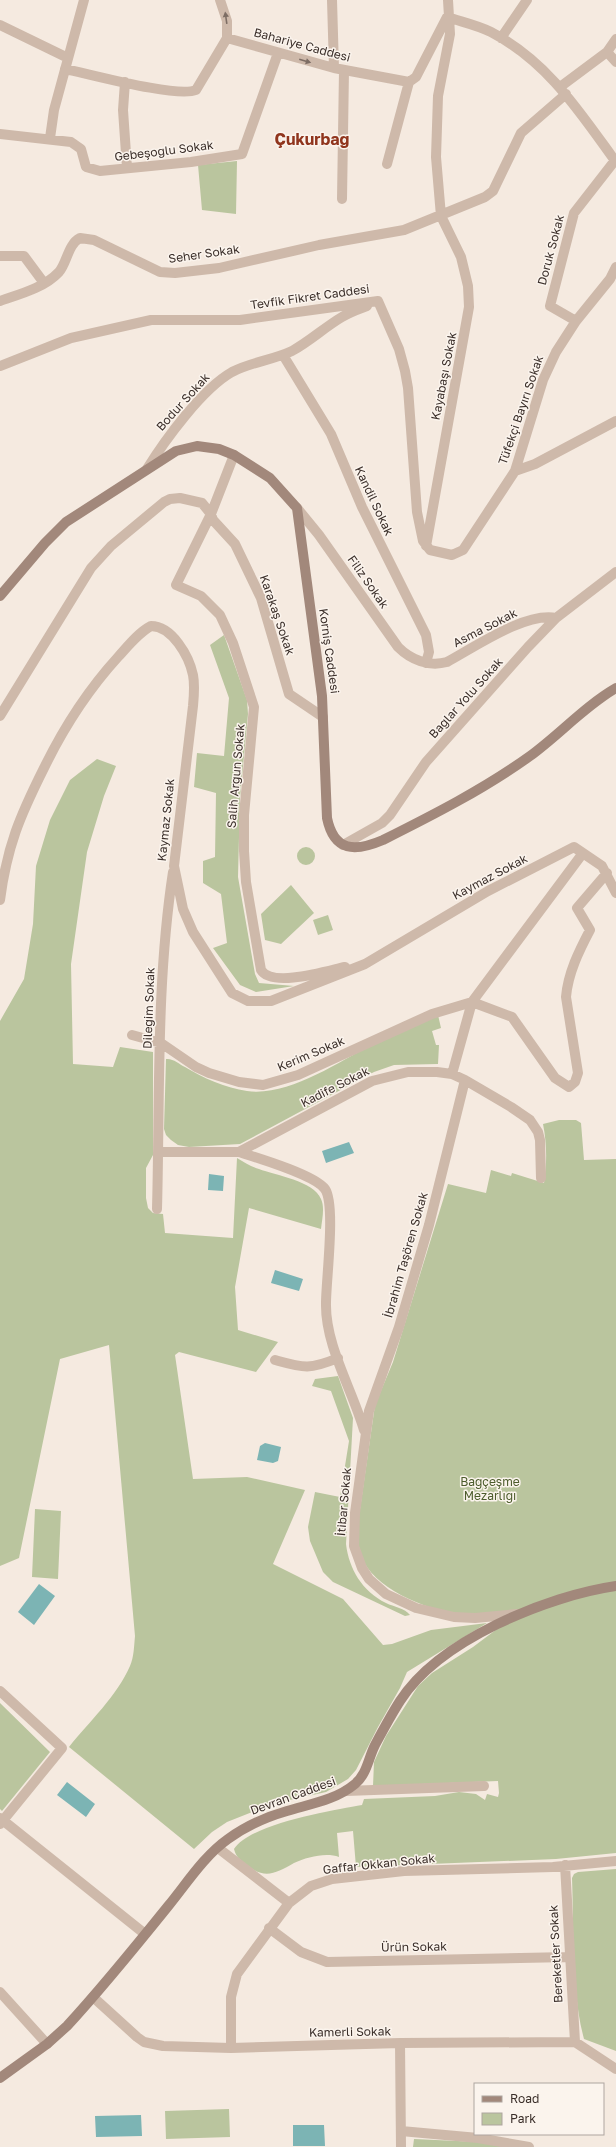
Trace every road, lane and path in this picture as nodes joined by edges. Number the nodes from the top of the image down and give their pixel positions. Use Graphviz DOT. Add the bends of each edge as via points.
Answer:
graph roads {
  1 [pos="84,0"];
  2 [pos="220,0"];
  3 [pos="332,0"];
  4 [pos="448,0"];
  5 [pos="527,0"];
  6 [pos="448,17"];
  7 [pos="0,25"];
  8 [pos="227,38"];
  9 [pos="501,38"];
  10 [pos="616,39"];
  11 [pos="607,52"];
  12 [pos="278,53"];
  13 [pos="68,58"];
  14 [pos="616,62"];
  15 [pos="65,69"];
  16 [pos="339,69"];
  17 [pos="124,82"];
  18 [pos="409,82"];
  19 [pos="563,90"];
  20 [pos="0,134"];
  21 [pos="50,138"];
  22 [pos="616,160"];
  23 [pos="387,164"];
  24 [pos="126,168"];
  25 [pos="342,199"];
  26 [pos="441,216"];
  27 [pos="0,256"];
  28 [pos="616,267"];
  29 [pos="44,283"];
  30 [pos="0,301"];
  31 [pos="378,301"];
  32 [pos="576,321"];
  33 [pos="283,355"];
  34 [pos="0,366"];
  35 [pos="616,421"];
  36 [pos="234,455"];
  37 [pos="147,469"];
  38 [pos="515,471"];
  39 [pos="297,508"];
  40 [pos="211,514"];
  41 [pos="426,546"];
  42 [pos="616,572"];
  43 [pos="0,596"];
  44 [pos="556,618"];
  45 [pos="426,663"];
  46 [pos="616,688"];
  47 [pos="0,716"];
  48 [pos="323,717"];
  49 [pos="343,845"];
  50 [pos="583,853"];
  51 [pos="174,866"];
  52 [pos="2,871"];
  53 [pos="607,873"];
  54 [pos="616,893"];
  55 [pos="0,900"];
  56 [pos="365,964"];
  57 [pos="472,1002"];
  58 [pos="132,1035"];
  59 [pos="161,1043"];
  60 [pos="452,1074"];
  61 [pos="465,1080"];
  62 [pos="158,1152"];
  63 [pos="239,1152"];
  64 [pos="541,1178"];
  65 [pos="157,1209"];
  66 [pos="338,1358"];
  67 [pos="274,1360"];
  68 [pos="364,1434"];
  69 [pos="616,1586"];
  70 [pos="518,1614"];
  71 [pos="0,1691"];
  72 [pos="484,1786"];
  73 [pos="346,1791"];
  74 [pos="1,1821"];
  75 [pos="218,1848"];
  76 [pos="616,1861"];
  77 [pos="565,1865"];
  78 [pos="289,1903"];
  79 [pos="269,1928"];
  80 [pos="145,1934"];
  81 [pos="569,1956"];
  82 [pos="0,1992"];
  83 [pos="93,1997"];
  84 [pos="575,2042"];
  85 [pos="400,2043"];
  86 [pos="47,2044"];
  87 [pos="231,2048"];
  88 [pos="616,2069"];
  89 [pos="0,2078"];
  90 [pos="401,2131"];
  91 [pos="401,2147"];
  92 [pos="529,2147"];
  1 -- 13 [label="street"];
  8 -- 2 [label="street, one-way" via="227,21"];
  3 -- 16 [label="street"];
  4 -- 6 [label="street"];
  5 -- 9 [label="street"];
  6 -- 9 [label="street"];
  6 -- 18 [label="street" via="416,77"];
  6 -- 26 [label="street" via="450,34 440,82 437,115 436,157"];
  7 -- 13 [label="street"];
  8 -- 12 [label="street, Bahariye Caddesi"];
  8 -- 17 [label="street" via="196,90 183,92"];
  9 -- 19 [label="street" via="536,63"];
  10 -- 11 [label="street"];
  11 -- 14 [label="street"];
  11 -- 19 [label="street"];
  12 -- 16 [label="street, Bahariye Caddesi, one-way"];
  12 -- 24 [label="street, Gebeşoğlu Sokak" via="242,154"];
  13 -- 15 [label="street"];
  15 -- 17 [label="street"];
  15 -- 21 [label="street"];
  16 -- 18 [label="street, Bahariye Caddesi"];
  16 -- 25 [label="street"];
  17 -- 24 [label="street"];
  18 -- 23 [label="street"];
  19 -- 22 [label="street"];
  19 -- 26 [label="street" via="521,134 493,191"];
  20 -- 21 [label="street, Gebeşoğlu Sokak"];
  21 -- 24 [label="street, Gebeşoğlu Sokak" via="76,145 81,149 86,167 89,169 100,171"];
  22 -- 32 [label="street, Doruk Sokak" via="578,207 569,226 550,306"];
  26 -- 29 [label="street, Seher Sokak" via="404,230 319,245 219,268 175,274 160,272 94,240 80,238 72,246 58,273"];
  26 -- 41 [label="street, Kayabaşı Sokak" via="461,257 468,286 469,307"];
  27 -- 29 [label="street" via="24,256"];
  28 -- 32 [label="street, Tüfekçi Bayırı Sokak" via="610,279"];
  29 -- 30 [label="street, Seher Sokak" via="25,293"];
  31 -- 33 [label="street, Bodur Sokak" via="344,316"];
  31 -- 34 [label="street, Tevfik Fikret Caddesi" via="240,320 151,320 71,338"];
  31 -- 41 [label="street, Tevfik Fikret Caddesi" via="405,371 415,498 421,535"];
  32 -- 38 [label="street, Tüfekçi Bayırı Sokak" via="560,344 543,380"];
  33 -- 37 [label="street, Bodur Sokak" via="245,367 219,381 162,445"];
  33 -- 45 [label="street, Kandil Sokak" via="331,434 362,507 426,635 429,646"];
  35 -- 38 [label="street" via="535,464"];
  36 -- 37 [label="main road" via="209,447 191,447 176,451"];
  36 -- 39 [label="main road" via="270,478"];
  36 -- 40 [label="street"];
  37 -- 43 [label="main road" via="122,488 66,522"];
  38 -- 41 [label="street, Tüfekçi Bayırı Sokak" via="459,553 448,556 433,552"];
  39 -- 45 [label="street, Filiz Sokak" via="320,535 398,647 412,658"];
  39 -- 48 [label="main road, Korniş Caddesi"];
  40 -- 47 [label="street, Karakaş Sokak" via="202,503 180,498 170,499 152,510 111,546 91,568"];
  40 -- 48 [label="street, Karakaş Sokak" via="241,555 261,598 289,694"];
  40 -- 56 [label="street, Salih Argun Sokak" via="176,585 201,596 220,615 233,643 254,706 244,815 244,851 246,882 259,965 263,974 281,978"];
  42 -- 44 [label="street, Bağlar Yolu Sokak"];
  44 -- 45 [label="street, Asma Sokak" via="546,617 529,621 447,662"];
  44 -- 49 [label="street, Bağlar Yolu Sokak" via="426,762 390,815 374,829"];
  46 -- 49 [label="main road" via="530,756 476,791 372,844 351,847"];
  48 -- 49 [label="main road, Korniş Caddesi" via="327,818 332,835"];
  50 -- 53 [label="street, Kaymaz Sokak" via="602,866"];
  50 -- 56 [label="street, Kaymaz Sokak" via="574,847 554,857 488,891"];
  50 -- 57 [label="street"];
  51 -- 52 [label="street, Kaymaz Sokak" via="194,684 189,662 174,639 163,629 151,626 140,634 98,680 73,713 22,813"];
  51 -- 56 [label="street, Kaymaz Sokak" via="188,921 225,984 239,998 258,1002 271,1001"];
  51 -- 59 [label="street, Dileğim Sokak" via="166,921 161,991"];
  52 -- 55 [label="street, Kaymaz Sokak"];
  53 -- 54 [label="street, Kaymaz Sokak"];
  53 -- 57 [label="street" via="577,908 590,930 577,956 566,997 578,1073 575,1082 569,1087 555,1078 512,1017"];
  57 -- 59 [label="street, Kerim Sokak" via="432,1014 298,1075 263,1085 239,1082 209,1073"];
  57 -- 60 [label="street"];
  58 -- 59 [label="street, Kerim Sokak"];
  59 -- 62 [label="street, Dileğim Sokak"];
  60 -- 61 [label="street, Kadife Sokak"];
  60 -- 63 [label="street, Kadife Sokak" via="408,1072 372,1081"];
  61 -- 64 [label="street, Kadife Sokak" via="530,1120 540,1140"];
  61 -- 68 [label="street, İbrahim Taşören Sokak" via="429,1225 399,1327 369,1410"];
  62 -- 63 [label="street, Kadife Sokak"];
  62 -- 65 [label="street, Dileğim Sokak"];
  63 -- 66 [label="street" via="310,1178 328,1194 330,1220 326,1312 329,1335"];
  66 -- 67 [label="street" via="312,1368 302,1368"];
  66 -- 68 [label="street"];
  68 -- 70 [label="street, İtibar Sokak" via="353,1537 357,1556 369,1579 386,1594 437,1614 475,1618"];
  69 -- 70 [label="main road, Devran Caddesi" via="564,1597"];
  70 -- 73 [label="main road, Devran Caddesi" via="448,1653 416,1680 382,1732 365,1772"];
  71 -- 74 [label="street" via="62,1748"];
  72 -- 73 [label="street"];
  73 -- 75 [label="main road, Devran Caddesi" via="254,1823"];
  74 -- 80 [label="street"];
  75 -- 78 [label="street"];
  75 -- 80 [label="main road, Devran Caddesi"];
  76 -- 77 [label="street, Gaffar Okkan Sokak"];
  77 -- 78 [label="street, Gaffar Okkan Sokak" via="404,1872 332,1879 311,1886"];
  77 -- 81 [label="street, Bereketler Sokak"];
  78 -- 79 [label="street, Gaffar Okkan Sokak"];
  79 -- 81 [label="street, Ürün Sokak" via="301,1952 327,1962"];
  79 -- 87 [label="street, Gaffar Okkan Sokak" via="242,1964 233,1984"];
  80 -- 83 [label="main road, Devran Caddesi"];
  81 -- 84 [label="street, Bereketler Sokak"];
  82 -- 86 [label="street"];
  83 -- 86 [label="main road, Devran Caddesi"];
  83 -- 87 [label="street, Kamerli Sokak" via="144,2042 163,2046"];
  84 -- 85 [label="street, Kamerli Sokak"];
  84 -- 88 [label="street"];
  85 -- 87 [label="street, Kamerli Sokak"];
  85 -- 90 [label="street"];
  86 -- 89 [label="main road, Devran Caddesi"];
  90 -- 91 [label="street"];
  90 -- 92 [label="street" via="478,2138"];
}
